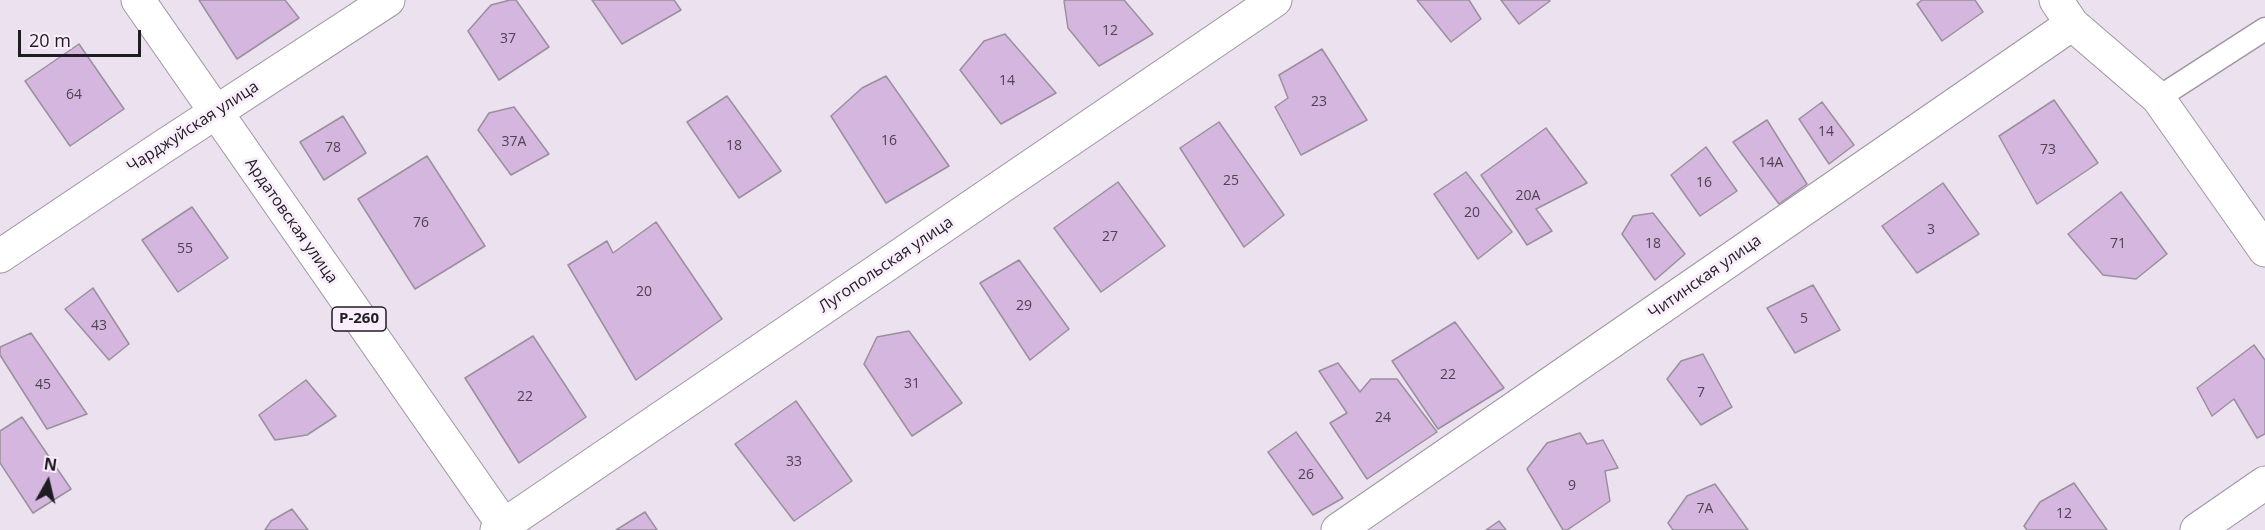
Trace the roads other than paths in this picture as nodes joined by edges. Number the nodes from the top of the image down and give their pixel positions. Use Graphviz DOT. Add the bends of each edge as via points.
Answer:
graph roads {
  1 [pos="138,0"];
  2 [pos="388,0"];
  3 [pos="1275,0"];
  4 [pos="2064,12"];
  5 [pos="2265,29"];
  6 [pos="2158,98"];
  7 [pos="215,113"];
  8 [pos="2265,250"];
  9 [pos="0,256"];
  10 [pos="2265,483"];
  11 [pos="502,529"];
  12 [pos="1338,530"];
  13 [pos="2197,530"];
  1 -- 7 [label="main road, Ардатовская улица / Р-260"];
  2 -- 7 [label="main road, Чарджуйская улица"];
  3 -- 11 [label="main road, Лугопольская улица"];
  4 -- 6 [label="main road"];
  4 -- 12 [label="main road, Читинская улица"];
  5 -- 6 [label="lane"];
  6 -- 8 [label="main road"];
  7 -- 9 [label="main road, Чарджуйская улица"];
  7 -- 11 [label="main road, Ардатовская улица / Р-260"];
  10 -- 13 [label="main road"];
}
